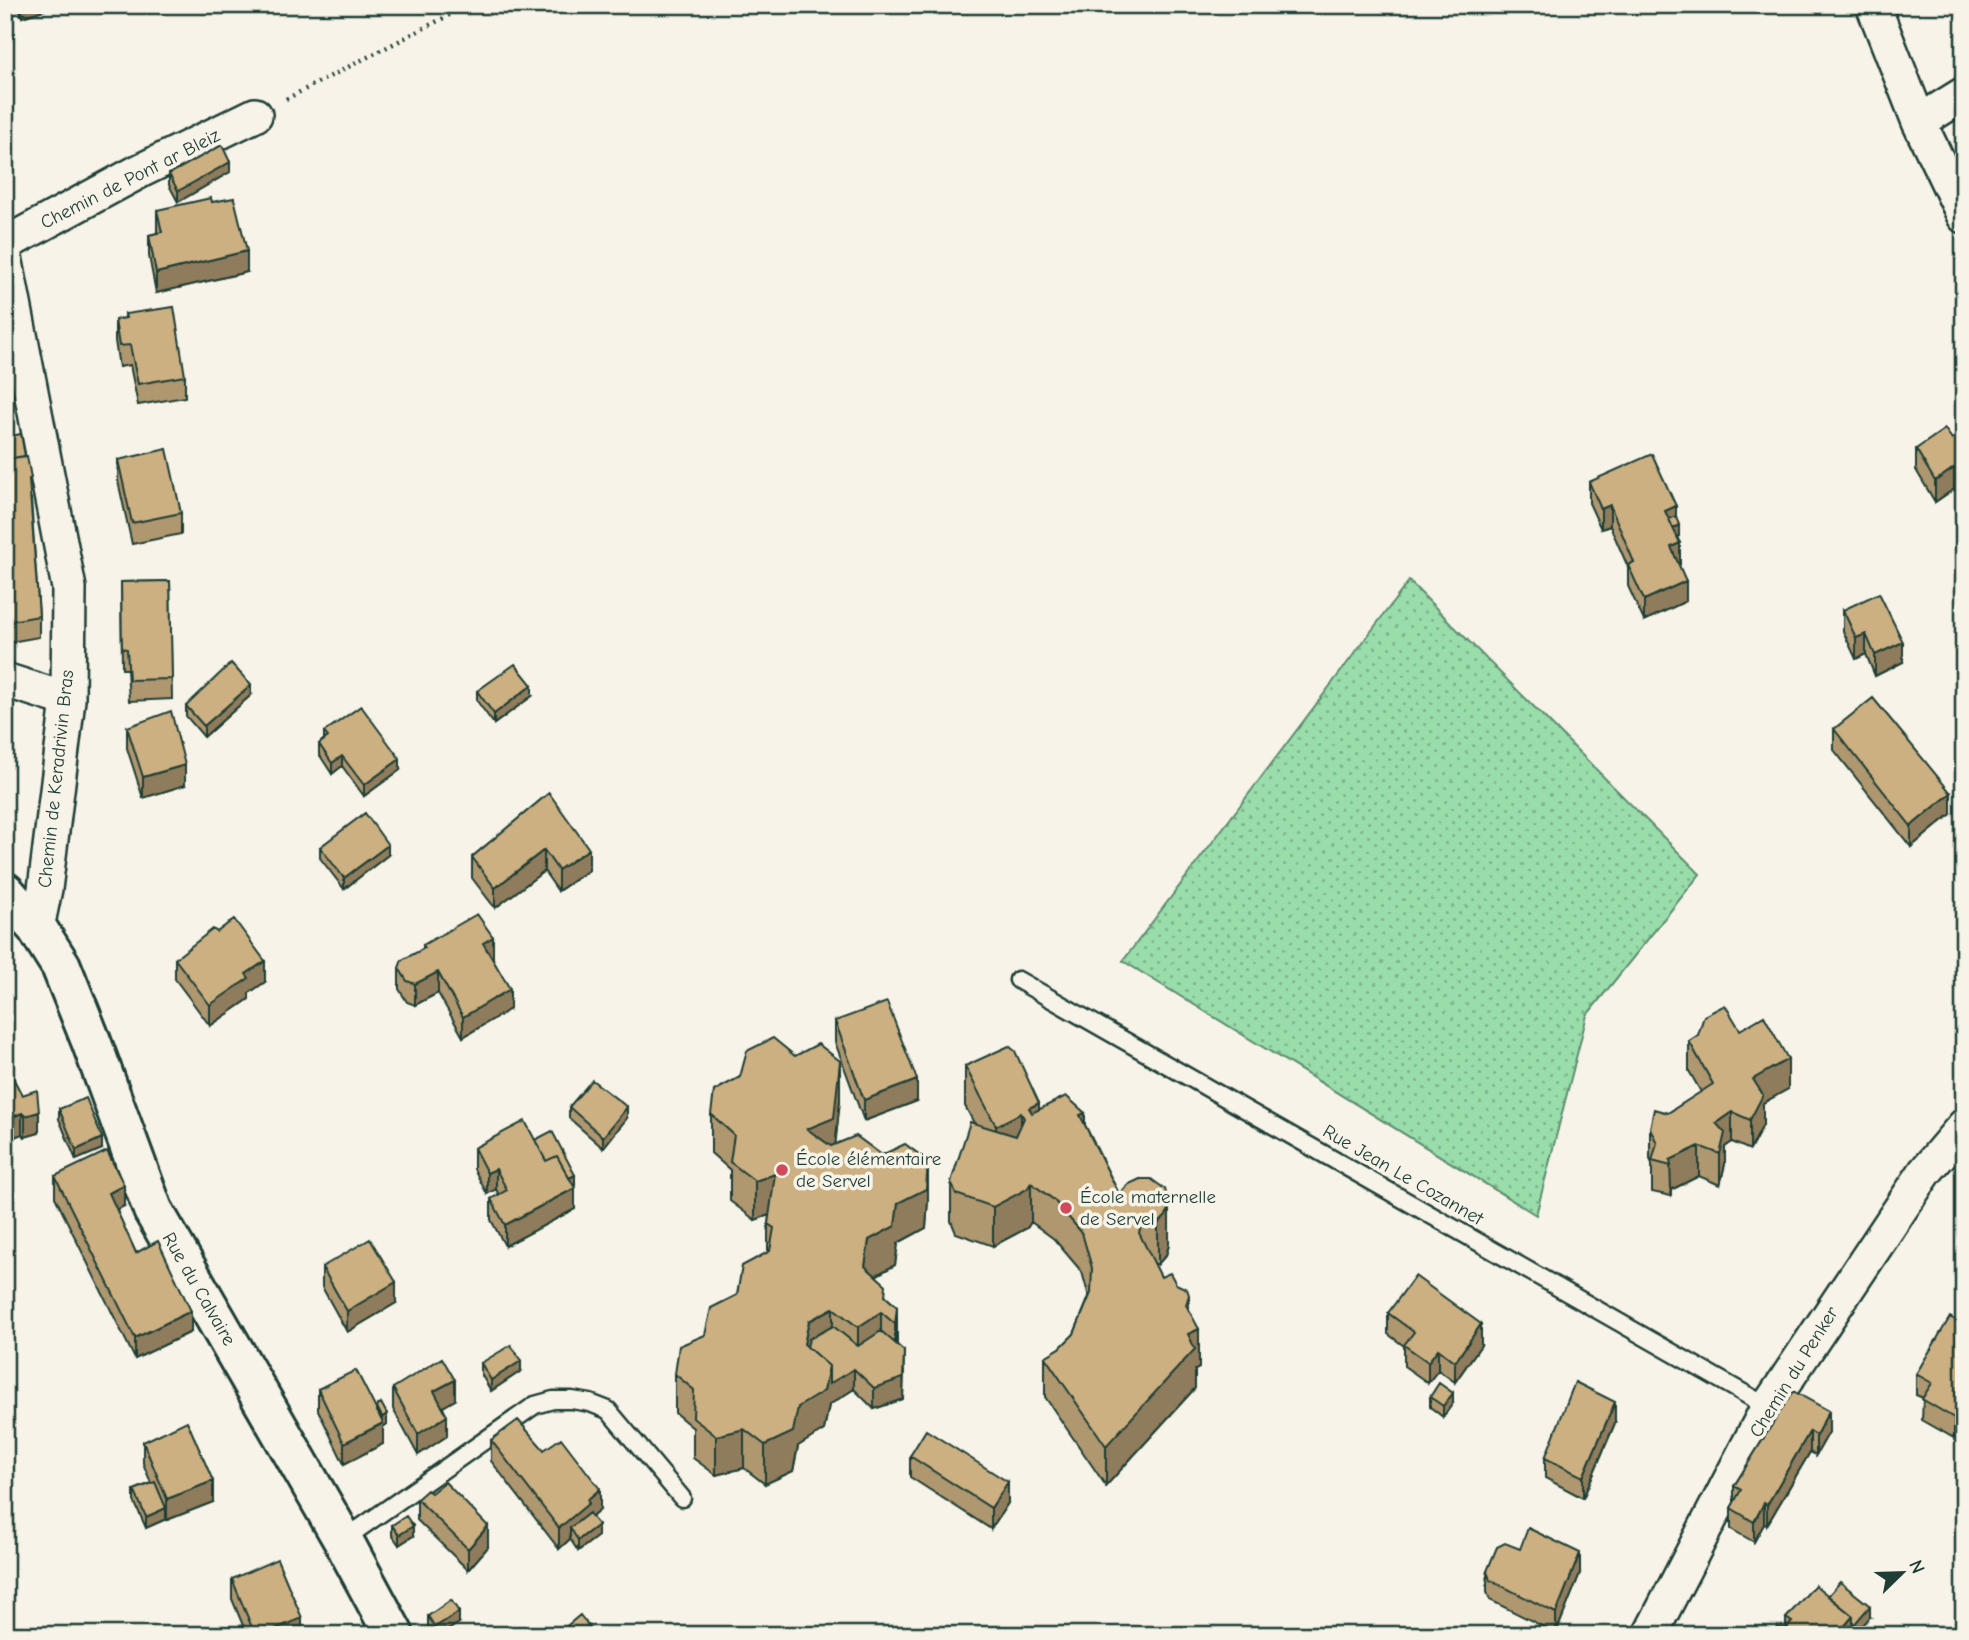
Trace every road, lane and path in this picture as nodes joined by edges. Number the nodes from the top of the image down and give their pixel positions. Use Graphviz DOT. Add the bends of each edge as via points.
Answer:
graph roads {
  1 [pos="469,5"];
  2 [pos="1873,5"];
  3 [pos="1964,94"];
  4 [pos="255,115"];
  5 [pos="1919,122"];
  6 [pos="1964,216"];
  7 [pos="5,244"];
  8 [pos="5,257"];
  9 [pos="5,680"];
  10 [pos="68,700"];
  11 [pos="5,891"];
  12 [pos="37,928"];
  13 [pos="1018,980"];
  14 [pos="1964,1126"];
  15 [pos="1768,1407"];
  16 [pos="682,1498"];
  17 [pos="343,1540"];
  18 [pos="394,1635"];
  19 [pos="1650,1635"];
  1 -- 4 [label="path"];
  2 -- 5 [label="street"];
  3 -- 5 [label="street"];
  4 -- 7 [label="street, Chemin de Pont ar Bleiz"];
  5 -- 6 [label="street"];
  8 -- 10 [label="street, Chemin de Keradrivin Bras" via="69,589"];
  9 -- 10 [label="street"];
  10 -- 12 [label="street, Chemin de Keradrivin Bras"];
  11 -- 12 [label="street, Rue du Calvaire"];
  12 -- 17 [label="street, Rue du Calvaire" via="61,966 153,1210"];
  13 -- 15 [label="lane, Rue Jean Le Cozannet"];
  14 -- 15 [label="street, Chemin du Penker" via="1925,1172"];
  15 -- 19 [label="street, Chemin du Penker"];
  16 -- 17 [label="lane" via="608,1410 590,1403 553,1400 535,1405"];
  17 -- 18 [label="street, Rue du Calvaire"];
}
